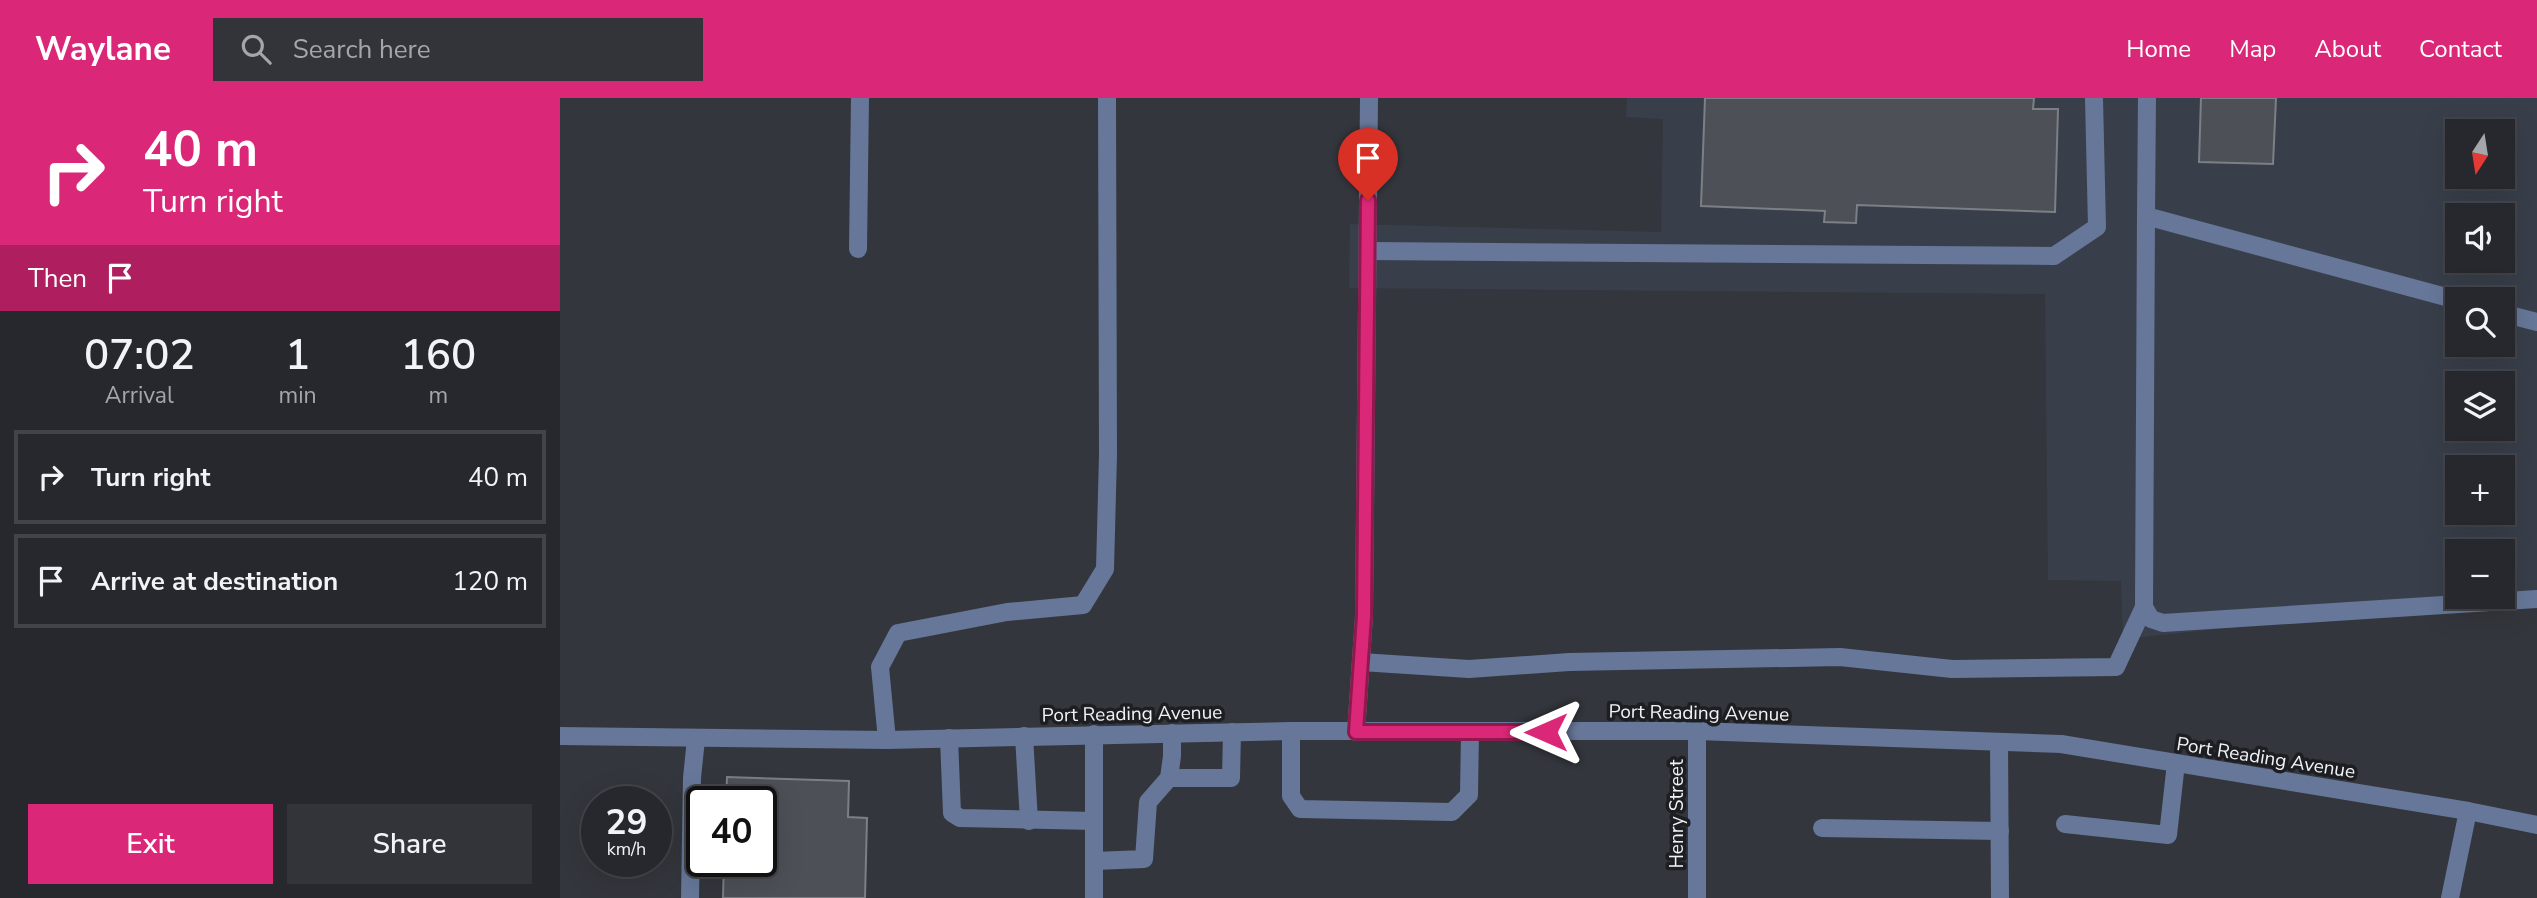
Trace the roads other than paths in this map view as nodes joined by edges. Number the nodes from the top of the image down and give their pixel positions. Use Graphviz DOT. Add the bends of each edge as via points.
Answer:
graph roads {
  1 [pos="860,98"];
  2 [pos="1107,98"];
  3 [pos="1369,98"];
  4 [pos="2094,98"];
  5 [pos="2147,98"];
  6 [pos="2146,216"];
  7 [pos="858,249"];
  8 [pos="1368,251"];
  9 [pos="2445,297"];
  10 [pos="2515,316"];
  11 [pos="2537,322"];
  12 [pos="2537,599"];
  13 [pos="2144,607"];
  14 [pos="1361,662"];
  15 [pos="1291,731"];
  16 [pos="1697,731"];
  17 [pos="1232,732"];
  18 [pos="1356,732"];
  19 [pos="1470,732"];
  20 [pos="1172,733"];
  21 [pos="1094,734"];
  22 [pos="560,736"];
  23 [pos="1024,736"];
  24 [pos="949,738"];
  25 [pos="695,739"];
  26 [pos="887,740"];
  27 [pos="1999,742"];
  28 [pos="2176,763"];
  29 [pos="1169,778"];
  30 [pos="2468,811"];
  31 [pos="1029,821"];
  32 [pos="1094,821"];
  33 [pos="2065,824"];
  34 [pos="2537,825"];
  35 [pos="1822,828"];
  36 [pos="2000,831"];
  37 [pos="1094,861"];
  38 [pos="690,898"];
  39 [pos="1094,898"];
  40 [pos="1697,898"];
  41 [pos="2000,898"];
  42 [pos="2450,898"];
  1 -- 7 [label="street"];
  2 -- 26 [label="street" via="1105,569 1083,605 1007,611 898,633 880,667"];
  3 -- 8 [label="street"];
  4 -- 8 [label="street" via="2097,227 2054,256"];
  5 -- 6 [label="street"];
  6 -- 9 [label="street"];
  6 -- 13 [label="street"];
  8 -- 14 [label="street"];
  10 -- 11 [label="street"];
  12 -- 13 [label="street" via="2163,623 2151,619"];
  13 -- 14 [label="street" via="2116,667 1952,669 1840,657 1569,662 1469,669"];
  14 -- 18 [label="street"];
  15 -- 17 [label="street, Port Reading Avenue"];
  15 -- 18 [label="street, Port Reading Avenue"];
  15 -- 19 [label="street" via="1291,796 1300,809 1452,812 1469,795"];
  16 -- 19 [label="street, Port Reading Avenue"];
  16 -- 27 [label="street, Port Reading Avenue"];
  16 -- 40 [label="street, Henry Street"];
  17 -- 20 [label="street, Port Reading Avenue"];
  17 -- 29 [label="street" via="1231,778"];
  18 -- 19 [label="street, Port Reading Avenue"];
  20 -- 21 [label="street, Port Reading Avenue"];
  20 -- 29 [label="street"];
  21 -- 23 [label="street, Port Reading Avenue"];
  21 -- 32 [label="street"];
  22 -- 25 [label="street, Port Reading Avenue"];
  23 -- 24 [label="street, Port Reading Avenue"];
  23 -- 31 [label="street"];
  24 -- 26 [label="street, Port Reading Avenue"];
  24 -- 31 [label="street" via="952,813 965,820"];
  25 -- 26 [label="street, Port Reading Avenue"];
  25 -- 38 [label="street"];
  27 -- 28 [label="street, Port Reading Avenue" via="2061,744"];
  27 -- 36 [label="street"];
  28 -- 30 [label="street, Port Reading Avenue"];
  28 -- 33 [label="street" via="2168,835"];
  29 -- 37 [label="street" via="1148,802 1144,859"];
  30 -- 34 [label="street, Port Reading Avenue"];
  30 -- 42 [label="street"];
  31 -- 32 [label="street"];
  32 -- 37 [label="street"];
  35 -- 36 [label="street"];
  36 -- 41 [label="street"];
  37 -- 39 [label="street"];
}
